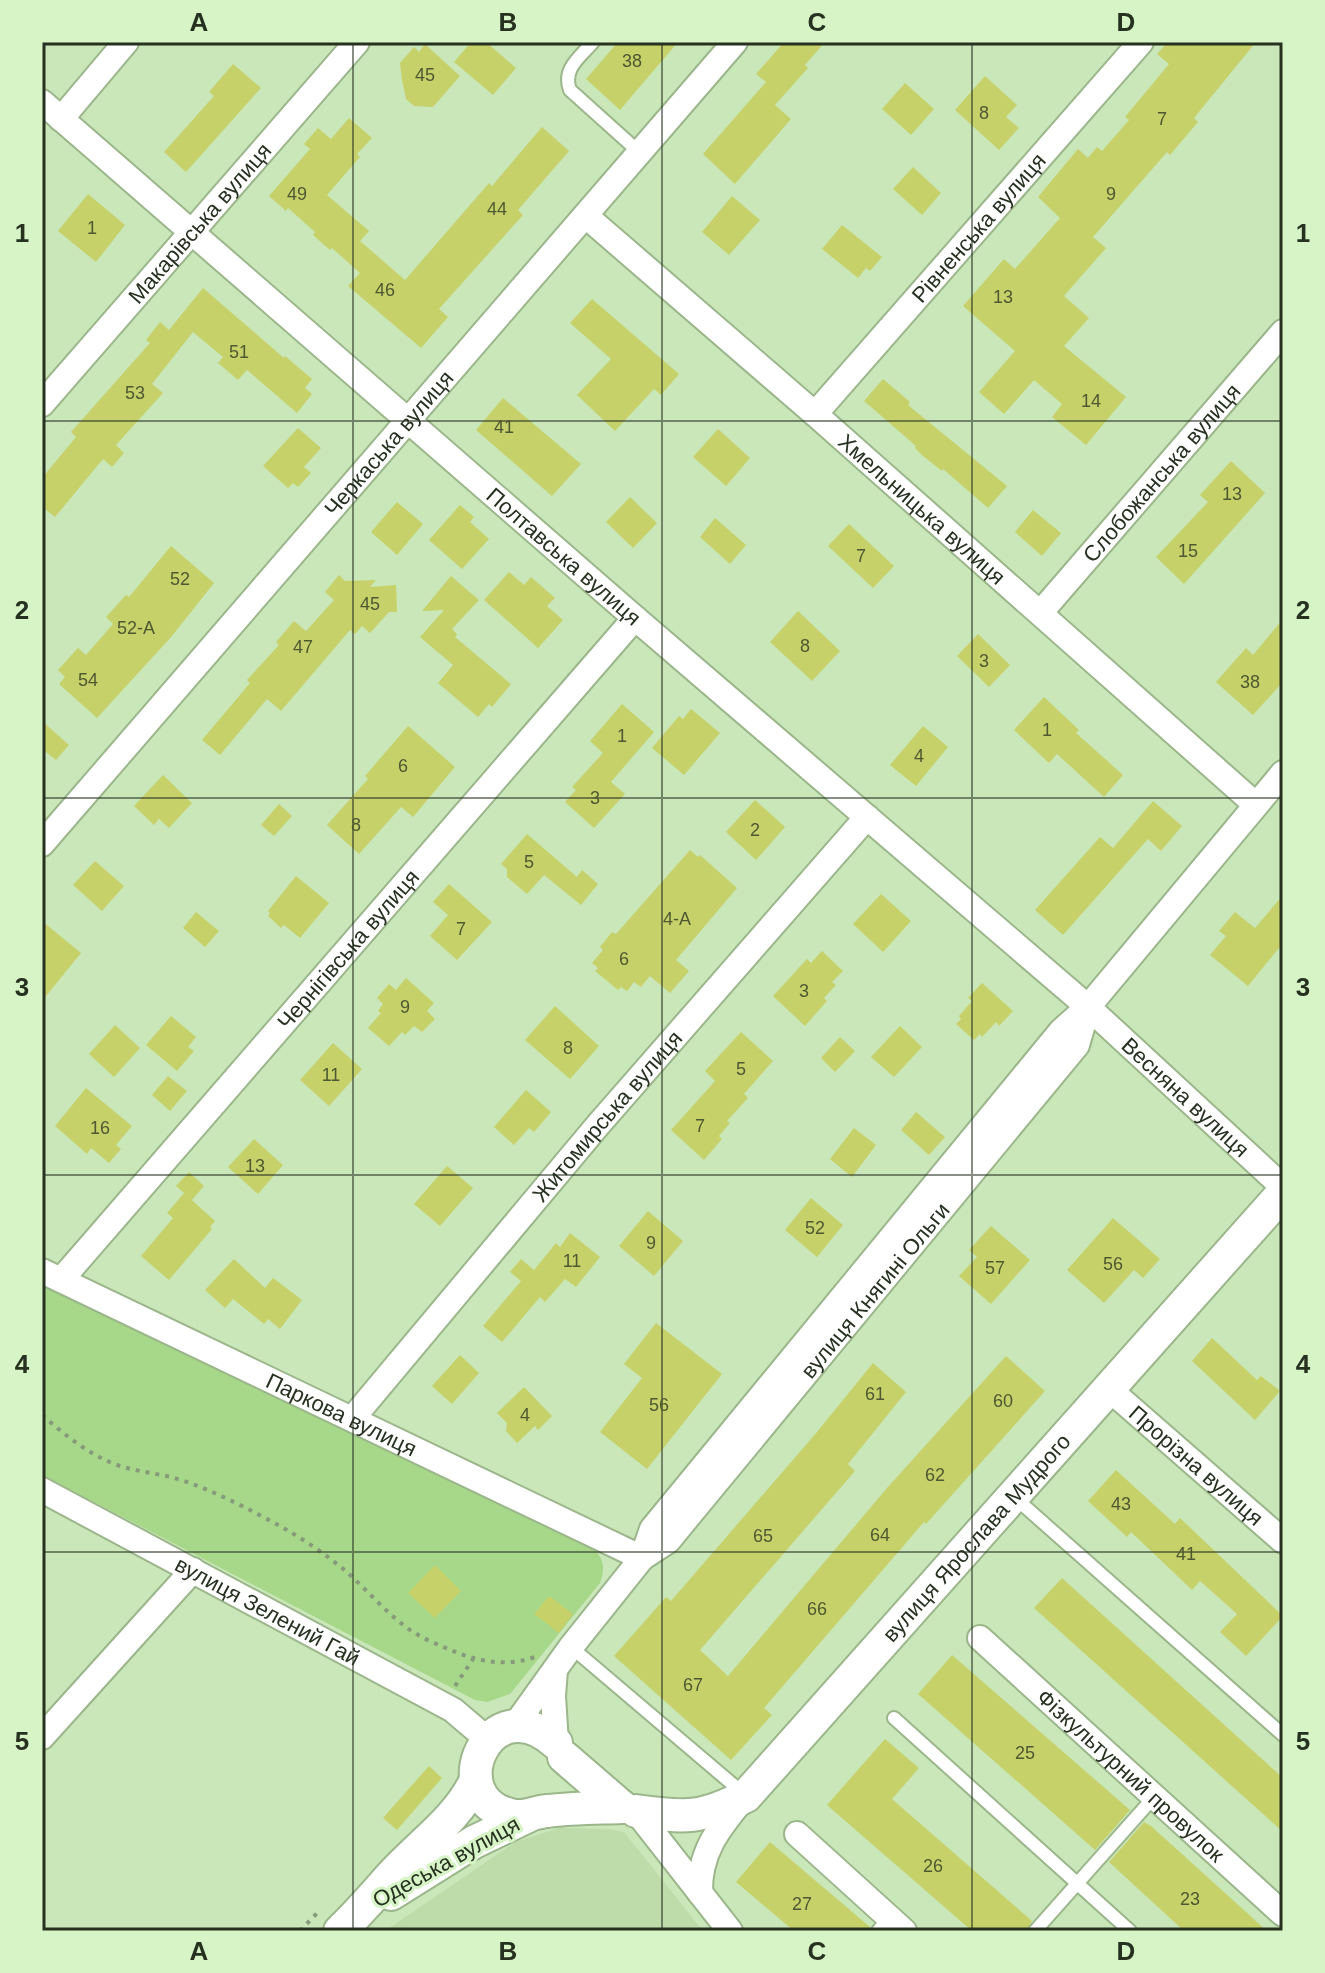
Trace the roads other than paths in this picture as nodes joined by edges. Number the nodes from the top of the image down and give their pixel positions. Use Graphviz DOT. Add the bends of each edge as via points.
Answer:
graph roads {
  1 [pos="126,42"];
  2 [pos="357,42"];
  3 [pos="593,42"];
  4 [pos="735,42"];
  5 [pos="1141,42"];
  6 [pos="42,102"];
  7 [pos="61,119"];
  8 [pos="639,152"];
  9 [pos="586,216"];
  10 [pos="190,233"];
  11 [pos="1283,332"];
  12 [pos="50,381"];
  13 [pos="42,404"];
  14 [pos="815,414"];
  15 [pos="409,422"];
  16 [pos="1041,612"];
  17 [pos="635,618"];
  18 [pos="1283,773"];
  19 [pos="1255,804"];
  20 [pos="867,817"];
  21 [pos="42,844"];
  22 [pos="1088,1007"];
  23 [pos="1283,1190"];
  24 [pos="51,1275"];
  25 [pos="1109,1389"];
  26 [pos="352,1419"];
  27 [pos="42,1490"];
  28 [pos="1013,1496"];
  29 [pos="1283,1541"];
  30 [pos="642,1558"];
  31 [pos="193,1570"];
  32 [pos="980,1638"];
  33 [pos="571,1647"];
  34 [pos="546,1663"];
  35 [pos="894,1718"];
  36 [pos="501,1732"];
  37 [pos="1283,1735"];
  38 [pos="42,1737"];
  39 [pos="560,1750"];
  40 [pos="476,1780"];
  41 [pos="746,1796"];
  42 [pos="1154,1797"];
  43 [pos="636,1811"];
  44 [pos="535,1813"];
  45 [pos="797,1834"];
  46 [pos="1078,1884"];
  47 [pos="700,1893"];
  48 [pos="364,1909"];
  49 [pos="1283,1914"];
  50 [pos="890,1927"];
  51 [pos="340,1931"];
  52 [pos="730,1931"];
  53 [pos="1035,1931"];
  54 [pos="1130,1931"];
  1 -- 7 [label="street"];
  2 -- 10 [label="street, Макарівська вулиця"];
  3 -- 8 [label="lane" via="569,69 570,90"];
  4 -- 8 [label="street, Черкаська вулиця"];
  5 -- 14 [label="street, Рівненська вулиця"];
  6 -- 7 [label="street, Полтавська вулиця"];
  7 -- 10 [label="street, Полтавська вулиця"];
  8 -- 9 [label="street, Черкаська вулиця"];
  9 -- 14 [label="street, Хмельницька вулиця"];
  9 -- 15 [label="street, Черкаська вулиця"];
  10 -- 12 [label="street, Макарівська вулиця"];
  10 -- 15 [label="street, Полтавська вулиця"];
  11 -- 16 [label="street, Слобожанська вулиця"];
  12 -- 13 [label="street, Макарівська вулиця"];
  14 -- 16 [label="street, Хмельницька вулиця"];
  15 -- 17 [label="street, Полтавська вулиця"];
  15 -- 21 [label="street, Черкаська вулиця"];
  16 -- 19 [label="street, Хмельницька вулиця"];
  17 -- 20 [label="street, Полтавська вулиця"];
  17 -- 24 [label="street, Чернігівська вулиця"];
  18 -- 19 [label="street, вулиця Княгині Ольги"];
  19 -- 22 [label="street, вулиця Княгині Ольги"];
  20 -- 22 [label="street, Полтавська вулиця"];
  20 -- 26 [label="street, Житомирська вулиця" via="598,1125"];
  22 -- 23 [label="street, Весняна вулиця"];
  22 -- 30 [label="street, вулиця Княгині Ольги" via="1077,1045 668,1541"];
  23 -- 25 [label="main road, вулиця Ярослава Мудрого"];
  24 -- 26 [label="street, Паркова вулиця"];
  25 -- 28 [label="main road, вулиця Ярослава Мудрого"];
  25 -- 29 [label="street, Прорізна вулиця"];
  26 -- 30 [label="street, Паркова вулиця"];
  27 -- 31 [label="street, вулиця Зелений Гай"];
  28 -- 37 [label="lane"];
  28 -- 41 [label="main road, вулиця Ярослава Мудрого"];
  30 -- 33 [label="street, вулиця Княгині Ольги"];
  31 -- 36 [label="street, вулиця Зелений Гай"];
  31 -- 38 [label="street"];
  32 -- 42 [label="street, Фізкультурний провулок"];
  33 -- 34 [label="street, вулиця Княгині Ольги"];
  33 -- 41 [label="lane"];
  34 -- 36 [label="street, вулиця Княгині Ольги"];
  34 -- 39 [label="street"];
  35 -- 46 [label="lane"];
  36 -- 39 [label="main road" via="531,1726 545,1732"];
  36 -- 40 [label="main road" via="475,1765"];
  39 -- 44 [label="main road" via="566,1773 563,1788"];
  39 -- 44 [label="main road" via="622,1807"];
  40 -- 44 [label="main road" via="497,1810 512,1816"];
  40 -- 48 [label="main road, Одеська вулиця" via="455,1815"];
  41 -- 43 [label="main road, вулиця Ярослава Мудрого" via="699,1815"];
  41 -- 47 [label="street" via="716,1831 703,1857"];
  42 -- 46 [label="lane"];
  42 -- 49 [label="street, Фізкультурний провулок"];
  43 -- 47 [label="street"];
  44 -- 48 [label="main road, Одеська вулиця" via="474,1842"];
  45 -- 50 [label="street"];
  46 -- 53 [label="lane"];
  46 -- 54 [label="lane"];
  47 -- 52 [label="street"];
  48 -- 51 [label="main road, Одеська вулиця"];
}
